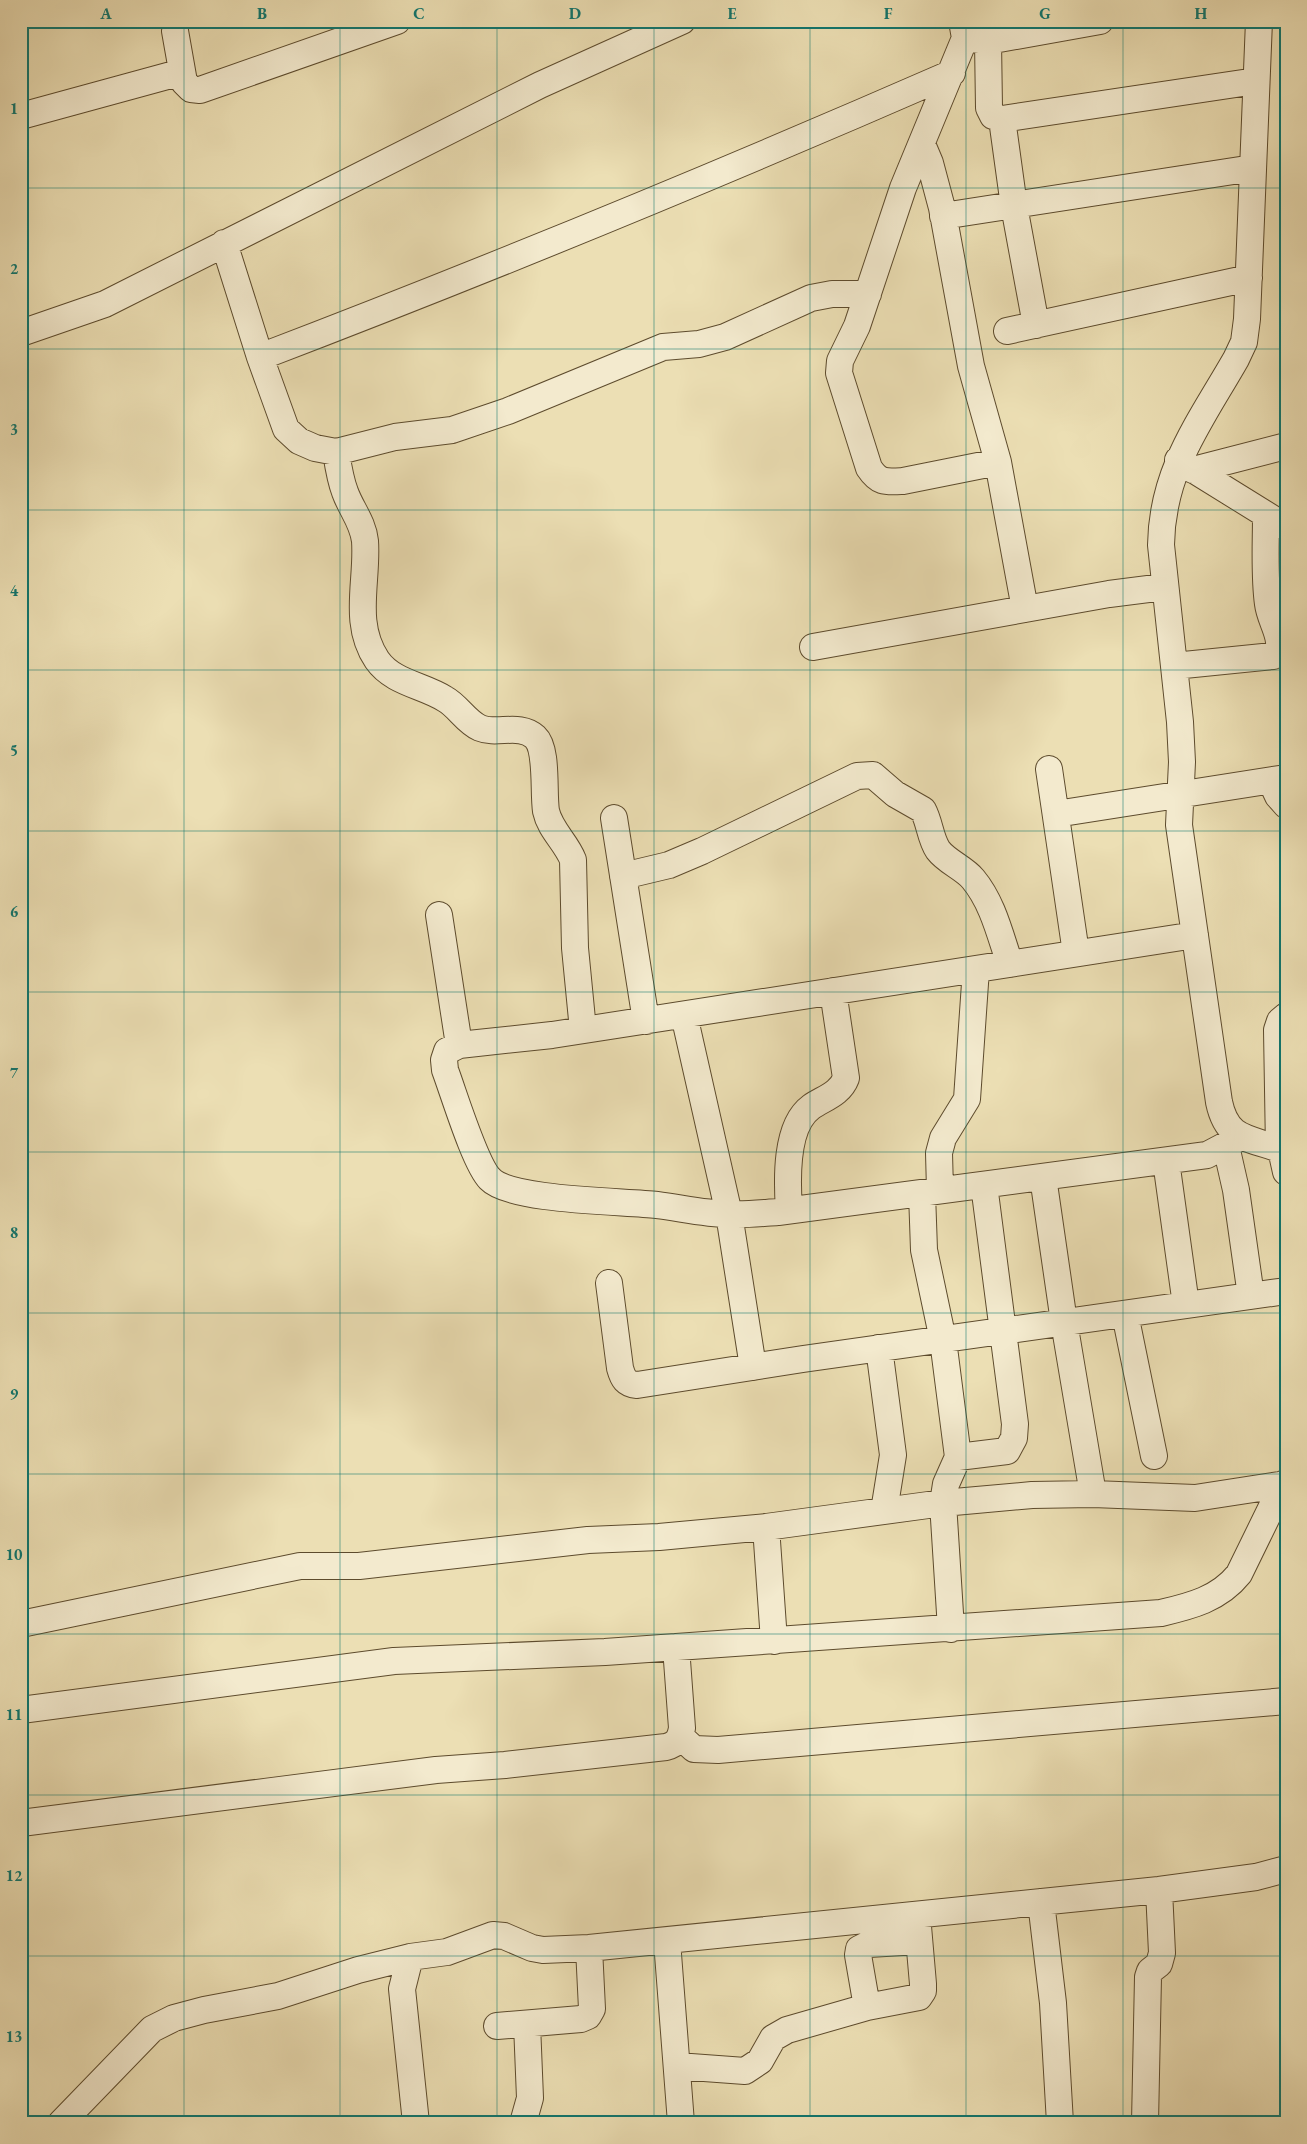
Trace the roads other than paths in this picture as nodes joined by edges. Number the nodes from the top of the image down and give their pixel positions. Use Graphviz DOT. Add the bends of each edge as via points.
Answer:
graph roads {
  1 [pos="397,21"];
  2 [pos="682,21"];
  3 [pos="1100,21"];
  4 [pos="1258,21"];
  5 [pos="175,31"];
  6 [pos="972,33"];
  7 [pos="182,72"];
  8 [pos="952,73"];
  9 [pos="1256,81"];
  10 [pos="21,116"];
  11 [pos="1002,119"];
  12 [pos="922,144"];
  13 [pos="1253,168"];
  14 [pos="1014,206"];
  15 [pos="943,216"];
  16 [pos="224,244"];
  17 [pos="1249,278"];
  18 [pos="868,294"];
  19 [pos="1036,325"];
  20 [pos="1007,331"];
  21 [pos="21,333"];
  22 [pos="260,357"];
  23 [pos="1286,446"];
  24 [pos="336,452"];
  25 [pos="998,462"];
  26 [pos="1186,465"];
  27 [pos="1276,521"];
  28 [pos="1164,587"];
  29 [pos="1025,609"];
  30 [pos="813,647"];
  31 [pos="1174,666"];
  32 [pos="1049,769"];
  33 [pos="1278,779"];
  34 [pos="1180,796"];
  35 [pos="1286,805"];
  36 [pos="1056,814"];
  37 [pos="614,818"];
  38 [pos="623,876"];
  39 [pos="439,915"];
  40 [pos="1195,935"];
  41 [pos="1076,953"];
  42 [pos="1010,964"];
  43 [pos="976,969"];
  44 [pos="833,991"];
  45 [pos="684,1014"];
  46 [pos="1286,1016"];
  47 [pos="646,1020"];
  48 [pos="583,1030"];
  49 [pos="459,1045"];
  50 [pos="1234,1142"];
  51 [pos="1282,1160"];
  52 [pos="1166,1161"];
  53 [pos="1044,1177"];
  54 [pos="984,1185"];
  55 [pos="931,1192"];
  56 [pos="790,1210"];
  57 [pos="729,1214"];
  58 [pos="608,1283"];
  59 [pos="1286,1292"];
  60 [pos="1251,1296"];
  61 [pos="1186,1306"];
  62 [pos="1125,1314"];
  63 [pos="1064,1322"];
  64 [pos="1002,1331"];
  65 [pos="943,1340"];
  66 [pos="879,1348"];
  67 [pos="753,1367"];
  68 [pos="1154,1456"];
  69 [pos="958,1457"];
  70 [pos="1284,1484"];
  71 [pos="1093,1494"];
  72 [pos="943,1503"];
  73 [pos="884,1511"];
  74 [pos="766,1527"];
  75 [pos="21,1624"];
  76 [pos="951,1629"];
  77 [pos="774,1640"];
  78 [pos="676,1647"];
  79 [pos="1286,1701"];
  80 [pos="21,1710"];
  81 [pos="681,1738"];
  82 [pos="21,1823"];
  83 [pos="1286,1869"];
  84 [pos="1159,1890"];
  85 [pos="1041,1902"];
  86 [pos="917,1915"];
  87 [pos="667,1940"];
  88 [pos="919,1942"];
  89 [pos="589,1948"];
  90 [pos="410,1957"];
  91 [pos="867,2007"];
  92 [pos="527,2024"];
  93 [pos="497,2026"];
  94 [pos="676,2066"];
  95 [pos="62,2123"];
  96 [pos="416,2123"];
  97 [pos="523,2123"];
  98 [pos="681,2123"];
  99 [pos="1060,2123"];
  100 [pos="1145,2123"];
  1 -- 7 [label="street" via="200,90 190,89"];
  2 -- 16 [label="street" via="540,85"];
  3 -- 6 [label="street"];
  4 -- 9 [label="street"];
  5 -- 7 [label="street"];
  6 -- 8 [label="street"];
  6 -- 11 [label="street" via="989,108 993,116"];
  7 -- 10 [label="street"];
  8 -- 12 [label="street"];
  8 -- 22 [label="street" via="532,250"];
  9 -- 11 [label="street"];
  9 -- 13 [label="street"];
  11 -- 14 [label="street"];
  12 -- 15 [label="street"];
  12 -- 18 [label="street" via="903,188"];
  13 -- 14 [label="street"];
  13 -- 17 [label="street"];
  14 -- 15 [label="street"];
  14 -- 19 [label="street"];
  15 -- 25 [label="street" via="972,366"];
  16 -- 21 [label="street" via="105,304"];
  16 -- 22 [label="street"];
  17 -- 19 [label="street"];
  17 -- 26 [label="street" via="1244,342"];
  18 -- 24 [label="street" via="832,294 811,298 725,337 699,344 663,347 508,411 452,430 395,437"];
  18 -- 25 [label="street" via="840,361 839,373 869,468 876,478 888,482 903,481"];
  19 -- 20 [label="street"];
  22 -- 24 [label="street" via="286,429 299,441"];
  23 -- 26 [label="street"];
  24 -- 48 [label="street" via="345,494 362,526 365,542 363,625 377,660 398,678 444,698 480,728 527,731 541,748 550,824 568,847 573,860 575,948"];
  25 -- 29 [label="street"];
  26 -- 27 [label="street"];
  26 -- 28 [label="street" via="1166,495 1161,519"];
  27 -- 31 [label="street" via="1266,588 1268,606 1279,638 1278,652 1273,656"];
  28 -- 29 [label="street"];
  28 -- 31 [label="street"];
  29 -- 30 [label="street"];
  31 -- 34 [label="street" via="1182,762"];
  32 -- 36 [label="street"];
  33 -- 34 [label="street"];
  33 -- 35 [label="street" via="1278,796"];
  34 -- 36 [label="street"];
  34 -- 40 [label="street" via="1179,825"];
  36 -- 41 [label="street"];
  37 -- 38 [label="street"];
  38 -- 42 [label="street" via="669,865 857,776 873,775 895,794 923,810 937,848 972,877 983,892"];
  38 -- 47 [label="street"];
  39 -- 49 [label="street"];
  40 -- 41 [label="street"];
  40 -- 50 [label="street" via="1222,1117"];
  41 -- 42 [label="street"];
  42 -- 43 [label="street"];
  43 -- 44 [label="street"];
  43 -- 55 [label="street" via="967,1099 943,1138"];
  44 -- 45 [label="street"];
  44 -- 56 [label="street" via="846,1078 843,1087 812,1106 797,1122 787,1175"];
  45 -- 47 [label="street"];
  45 -- 57 [label="street"];
  46 -- 51 [label="street" via="1277,1030"];
  47 -- 48 [label="street"];
  48 -- 49 [label="street"];
  49 -- 57 [label="street" via="447,1051 445,1070 480,1164 490,1180 507,1190"];
  50 -- 51 [label="street"];
  50 -- 52 [label="street" via="1207,1155"];
  50 -- 60 [label="street" via="1236,1190"];
  52 -- 53 [label="street"];
  52 -- 61 [label="street"];
  53 -- 54 [label="street"];
  53 -- 63 [label="street"];
  54 -- 55 [label="street"];
  54 -- 64 [label="street"];
  55 -- 56 [label="street"];
  55 -- 65 [label="street" via="926,1259"];
  56 -- 57 [label="street"];
  57 -- 67 [label="street"];
  58 -- 67 [label="street" via="620,1368 623,1378 630,1384"];
  59 -- 60 [label="street"];
  60 -- 61 [label="street"];
  61 -- 62 [label="street"];
  62 -- 63 [label="street"];
  62 -- 68 [label="street"];
  63 -- 64 [label="street"];
  63 -- 71 [label="street"];
  64 -- 65 [label="street"];
  64 -- 69 [label="street" via="1015,1424 1012,1446 1000,1453"];
  65 -- 66 [label="street"];
  65 -- 69 [label="street"];
  66 -- 67 [label="street"];
  66 -- 73 [label="street" via="893,1455"];
  69 -- 72 [label="street" via="946,1484"];
  70 -- 71 [label="street" via="1195,1498"];
  70 -- 76 [label="street" via="1239,1574 1216,1596 1161,1613"];
  71 -- 72 [label="street" via="1032,1495"];
  72 -- 73 [label="street"];
  72 -- 76 [label="street"];
  73 -- 74 [label="street"];
  74 -- 75 [label="street" via="588,1540 360,1566 300,1566"];
  74 -- 77 [label="street"];
  76 -- 77 [label="street"];
  77 -- 78 [label="street"];
  78 -- 80 [label="street" via="394,1661"];
  78 -- 81 [label="street"];
  79 -- 81 [label="street" via="718,1750 694,1749"];
  81 -- 82 [label="street" via="666,1747 436,1770"];
  83 -- 84 [label="street" via="1256,1877"];
  84 -- 85 [label="street"];
  84 -- 100 [label="street" via="1162,1953 1159,1964 1148,1977"];
  85 -- 86 [label="street"];
  85 -- 99 [label="street" via="1053,2003"];
  86 -- 87 [label="street"];
  86 -- 88 [label="street"];
  87 -- 89 [label="street"];
  87 -- 94 [label="street"];
  88 -- 91 [label="street" via="923,1984 919,1997"];
  88 -- 91 [label="street" via="870,1944 859,1949"];
  89 -- 90 [label="street" via="543,1950 493,1935 446,1952"];
  89 -- 92 [label="street" via="592,2009 588,2016"];
  90 -- 95 [label="street" via="278,1996 174,2018 152,2029"];
  90 -- 96 [label="street" via="402,1989"];
  91 -- 94 [label="street" via="787,2030 773,2038 760,2061 745,2071"];
  92 -- 93 [label="street"];
  92 -- 97 [label="street" via="530,2098"];
  94 -- 98 [label="street"];
}
